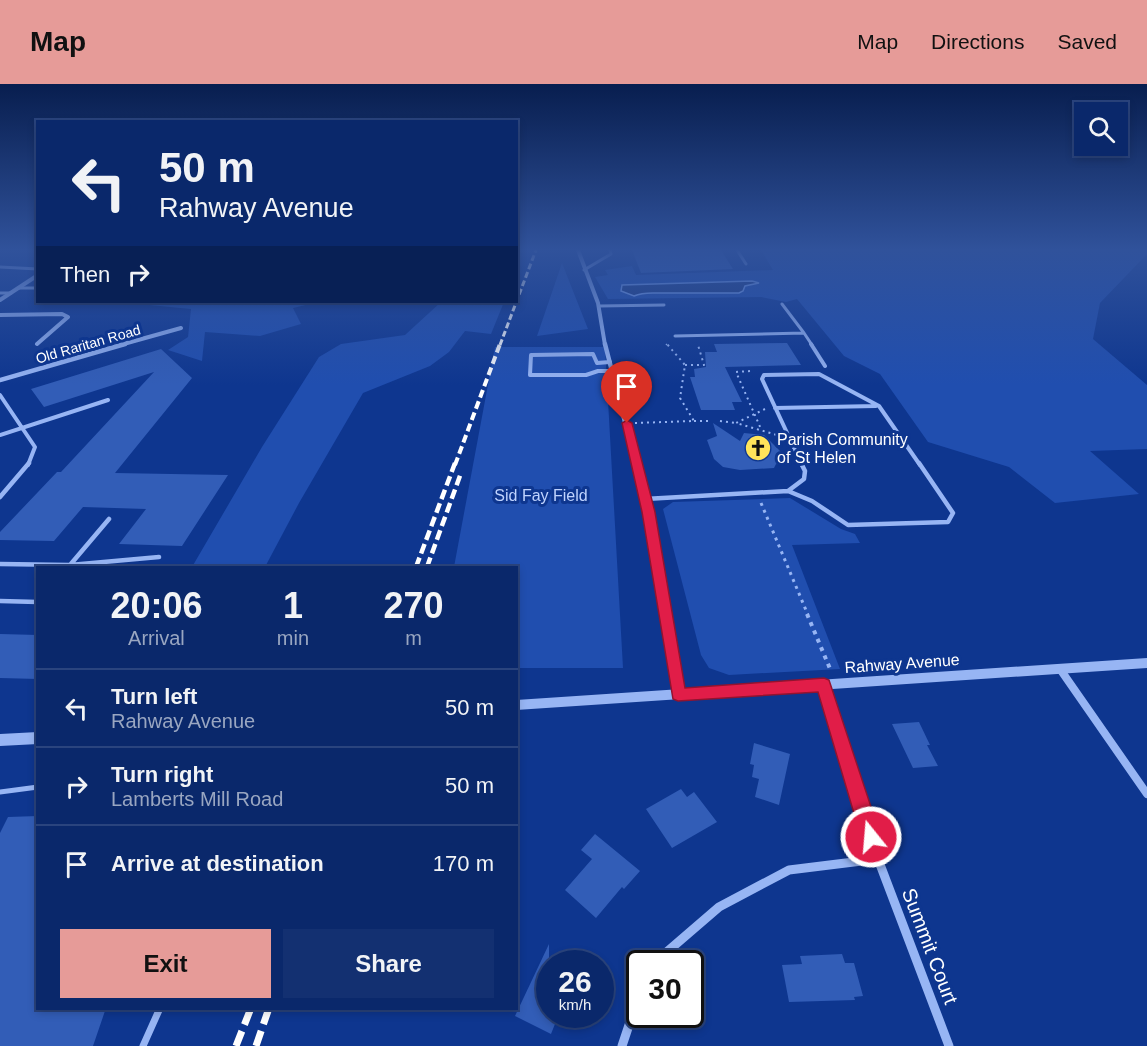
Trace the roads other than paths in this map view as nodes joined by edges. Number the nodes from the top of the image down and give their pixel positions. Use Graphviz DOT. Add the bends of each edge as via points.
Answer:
graph roads {
  1 [pos="594,295"];
  2 [pos="782,304"];
  3 [pos="664,305"];
  4 [pos="599,306"];
  5 [pos="0,315"];
  6 [pos="181,328"];
  7 [pos="804,333"];
  8 [pos="675,336"];
  9 [pos="37,344"];
  10 [pos="610,362"];
  11 [pos="825,366"];
  12 [pos="612,371"];
  13 [pos="0,380"];
  14 [pos="0,395"];
  15 [pos="108,400"];
  16 [pos="879,406"];
  17 [pos="776,408"];
  18 [pos="22,428"];
  19 [pos="0,435"];
  20 [pos="788,491"];
  21 [pos="0,496"];
  22 [pos="645,499"];
  23 [pos="109,519"];
  24 [pos="159,557"];
  25 [pos="0,564"];
  26 [pos="69,566"];
  27 [pos="0,601"];
  28 [pos="36,602"];
  29 [pos="1147,663"];
  30 [pos="1060,669"];
  31 [pos="830,685"];
  32 [pos="678,695"];
  33 [pos="518,705"];
  34 [pos="36,738"];
  35 [pos="0,740"];
  36 [pos="36,787"];
  37 [pos="0,792"];
  38 [pos="1147,794"];
  39 [pos="878,859"];
  40 [pos="669,950"];
  41 [pos="159,1010"];
  42 [pos="628,1028"];
  43 [pos="143,1046"];
  44 [pos="622,1046"];
  45 [pos="949,1046"];
  1 -- 4 [label="street"];
  2 -- 7 [label="lane"];
  3 -- 4 [label="lane"];
  4 -- 10 [label="street"];
  5 -- 9 [label="street" via="68,317"];
  6 -- 13 [label="street, Old Raritan Road"];
  7 -- 8 [label="lane"];
  7 -- 11 [label="lane"];
  10 -- 12 [label="street"];
  10 -- 12 [label="lane" via="597,363 593,354 531,355 530,375"];
  12 -- 22 [label="street"];
  14 -- 18 [label="lane"];
  15 -- 18 [label="lane"];
  16 -- 17 [label="lane"];
  16 -- 17 [label="lane" via="819,374 764,375 762,379"];
  16 -- 20 [label="lane" via="953,513 948,522 848,525 812,501"];
  17 -- 20 [label="lane" via="805,471 804,479"];
  18 -- 19 [label="lane"];
  18 -- 21 [label="lane" via="35,447 27,468"];
  20 -- 22 [label="lane"];
  22 -- 32 [label="street"];
  23 -- 26 [label="lane"];
  24 -- 26 [label="lane"];
  25 -- 26 [label="lane"];
  27 -- 28 [label="lane"];
  29 -- 30 [label="street, Rahway Avenue"];
  30 -- 31 [label="street, Rahway Avenue"];
  30 -- 38 [label="street"];
  31 -- 32 [label="street, Rahway Avenue"];
  31 -- 39 [label="street, Summit Court"];
  32 -- 33 [label="street, Rahway Avenue"];
  34 -- 35 [label="street"];
  36 -- 37 [label="lane"];
  39 -- 40 [label="street" via="789,870 719,907"];
  39 -- 45 [label="street, Summit Court"];
  41 -- 43 [label="lane"];
  42 -- 44 [label="street"];
}
